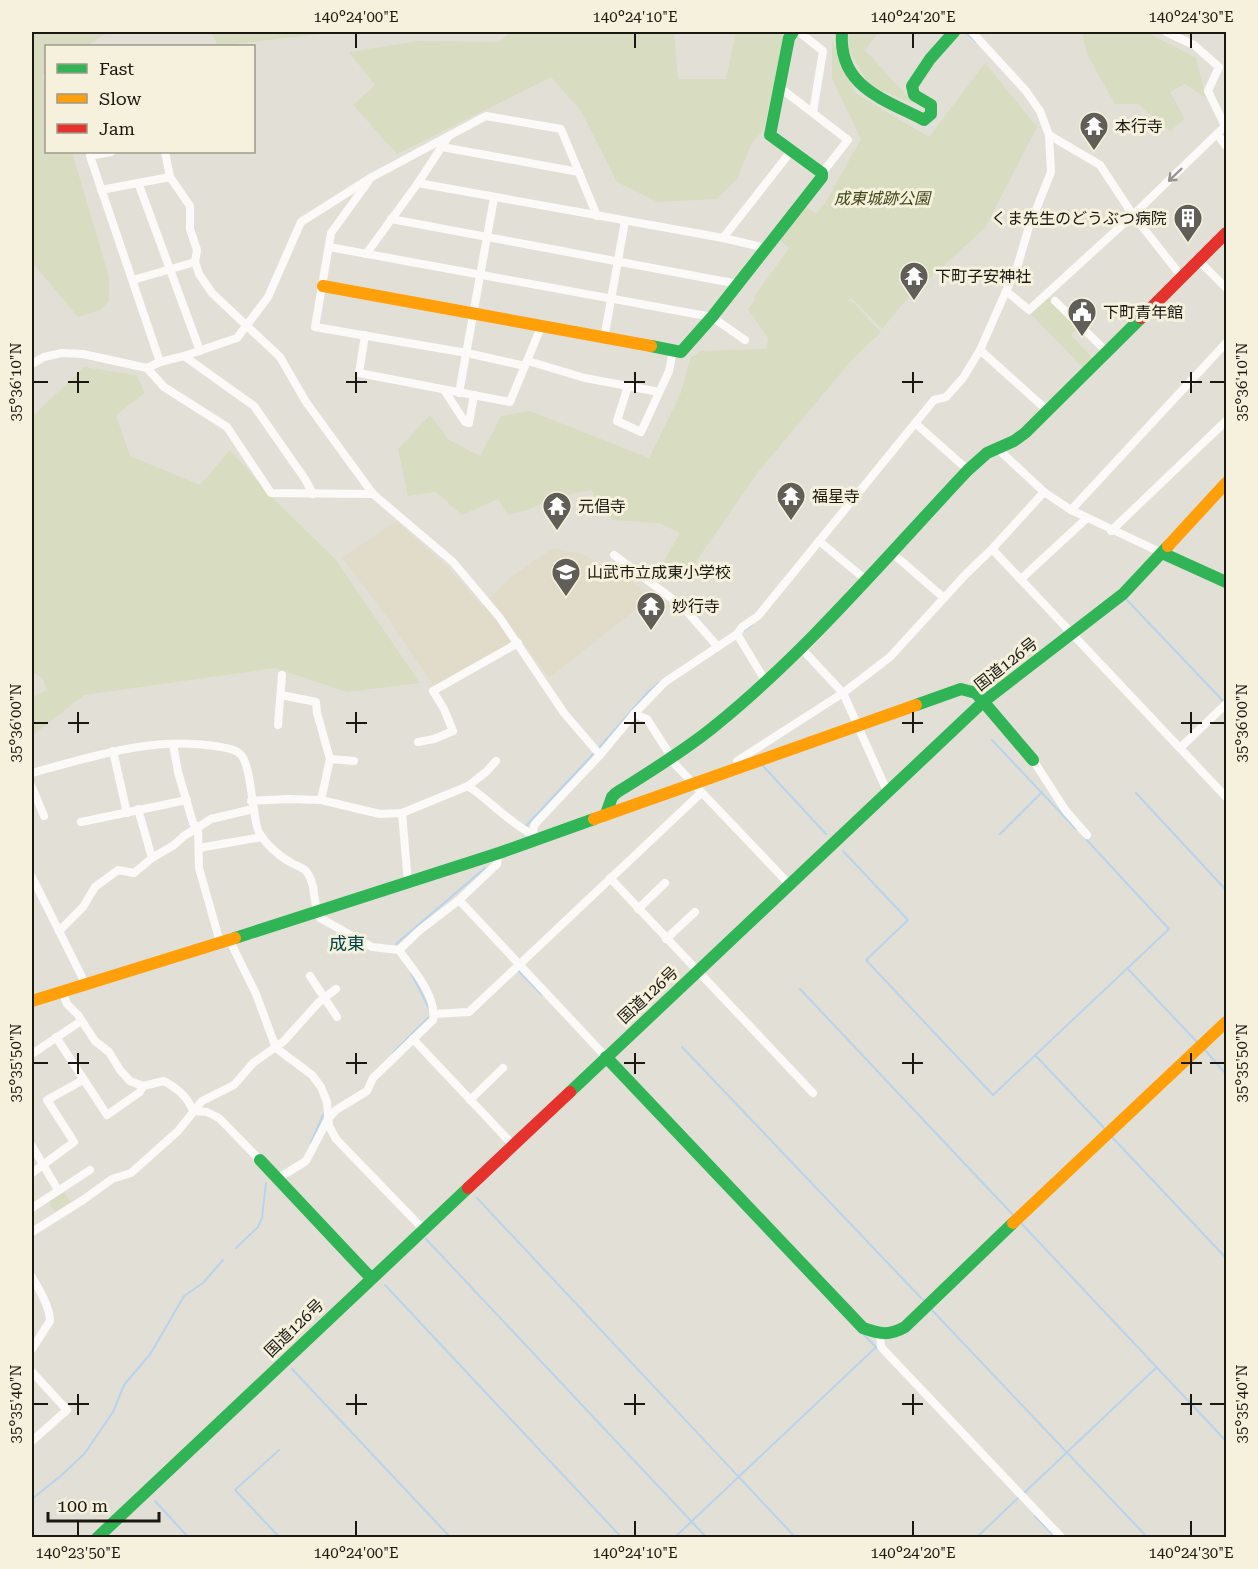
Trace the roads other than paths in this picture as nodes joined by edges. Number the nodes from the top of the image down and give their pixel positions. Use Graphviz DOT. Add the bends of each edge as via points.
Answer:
graph roads {
  1 [pos="794,32"];
  2 [pos="799,32"];
  3 [pos="842,32"];
  4 [pos="954,32"];
  5 [pos="972,32"];
  6 [pos="1166,32"];
  7 [pos="779,87"];
  8 [pos="813,112"];
  9 [pos="1226,126"];
  10 [pos="1217,134"];
  11 [pos="1049,135"];
  12 [pos="449,137"];
  13 [pos="1227,146"];
  14 [pos="442,147"];
  15 [pos="792,150"];
  16 [pos="106,153"];
  17 [pos="165,153"];
  18 [pos="579,172"];
  19 [pos="822,173"];
  20 [pos="170,177"];
  21 [pos="372,177"];
  22 [pos="418,183"];
  23 [pos="139,185"];
  24 [pos="101,190"];
  25 [pos="494,198"];
  26 [pos="1133,215"];
  27 [pos="597,216"];
  28 [pos="391,219"];
  29 [pos="625,221"];
  30 [pos="1227,234"];
  31 [pos="487,237"];
  32 [pos="723,238"];
  33 [pos="329,247"];
  34 [pos="766,248"];
  35 [pos="366,254"];
  36 [pos="618,261"];
  37 [pos="1199,261"];
  38 [pos="195,262"];
  39 [pos="170,269"];
  40 [pos="480,275"];
  41 [pos="1182,277"];
  42 [pos="133,280"];
  43 [pos="738,284"];
  44 [pos="322,286"];
  45 [pos="1227,288"];
  46 [pos="1006,291"];
  47 [pos="611,298"];
  48 [pos="1055,301"];
  49 [pos="474,315"];
  50 [pos="712,317"];
  51 [pos="246,325"];
  52 [pos="541,327"];
  53 [pos="365,335"];
  54 [pos="604,339"];
  55 [pos="744,340"];
  56 [pos="1227,343"];
  57 [pos="980,350"];
  58 [pos="200,351"];
  59 [pos="673,351"];
  60 [pos="1107,352"];
  61 [pos="467,353"];
  62 [pos="184,356"];
  63 [pos="160,362"];
  64 [pos="32,364"];
  65 [pos="526,364"];
  66 [pos="147,368"];
  67 [pos="628,386"];
  68 [pos="444,390"];
  69 [pos="659,392"];
  70 [pos="459,393"];
  71 [pos="474,395"];
  72 [pos="1048,411"];
  73 [pos="1227,421"];
  74 [pos="917,424"];
  75 [pos="997,448"];
  76 [pos="968,470"];
  77 [pos="1227,483"];
  78 [pos="1044,492"];
  79 [pos="313,494"];
  80 [pos="373,494"];
  81 [pos="1071,510"];
  82 [pos="1087,518"];
  83 [pos="1111,531"];
  84 [pos="821,542"];
  85 [pos="992,549"];
  86 [pos="891,552"];
  87 [pos="1162,554"];
  88 [pos="614,555"];
  89 [pos="865,579"];
  90 [pos="1021,579"];
  91 [pos="1226,583"];
  92 [pos="944,598"];
  93 [pos="739,632"];
  94 [pos="1072,634"];
  95 [pos="518,643"];
  96 [pos="718,647"];
  97 [pos="801,648"];
  98 [pos="282,675"];
  99 [pos="766,682"];
  100 [pos="843,693"];
  101 [pos="280,695"];
  102 [pos="983,702"];
  103 [pos="1227,704"];
  104 [pos="634,714"];
  105 [pos="278,725"];
  106 [pos="857,725"];
  107 [pos="418,741"];
  108 [pos="173,744"];
  109 [pos="1180,748"];
  110 [pos="113,751"];
  111 [pos="598,752"];
  112 [pos="330,759"];
  113 [pos="671,759"];
  114 [pos="496,760"];
  115 [pos="1033,760"];
  116 [pos="354,761"];
  117 [pos="740,767"];
  118 [pos="32,773"];
  119 [pos="468,786"];
  120 [pos="32,787"];
  121 [pos="697,788"];
  122 [pos="887,791"];
  123 [pos="1227,797"];
  124 [pos="187,800"];
  125 [pos="321,800"];
  126 [pos="252,805"];
  127 [pos="138,809"];
  128 [pos="127,813"];
  129 [pos="402,813"];
  130 [pos="606,814"];
  131 [pos="44,816"];
  132 [pos="81,822"];
  133 [pos="198,828"];
  134 [pos="1087,835"];
  135 [pos="262,837"];
  136 [pos="534,837"];
  137 [pos="199,848"];
  138 [pos="499,853"];
  139 [pos="152,858"];
  140 [pos="32,877"];
  141 [pos="610,878"];
  142 [pos="408,883"];
  143 [pos="665,883"];
  144 [pos="789,884"];
  145 [pos="459,900"];
  146 [pos="638,909"];
  147 [pos="316,912"];
  148 [pos="695,912"];
  149 [pos="59,931"];
  150 [pos="666,939"];
  151 [pos="225,940"];
  152 [pos="399,950"];
  153 [pos="519,965"];
  154 [pos="696,972"];
  155 [pos="310,976"];
  156 [pos="85,983"];
  157 [pos="336,989"];
  158 [pos="62,991"];
  159 [pos="326,998"];
  160 [pos="32,1001"];
  161 [pos="434,1014"];
  162 [pos="337,1017"];
  163 [pos="81,1021"];
  164 [pos="1227,1022"];
  165 [pos="56,1037"];
  166 [pos="413,1039"];
  167 [pos="276,1048"];
  168 [pos="32,1054"];
  169 [pos="606,1057"];
  170 [pos="503,1068"];
  171 [pos="83,1080"];
  172 [pos="143,1086"];
  173 [pos="813,1093"];
  174 [pos="470,1100"];
  175 [pos="193,1111"];
  176 [pos="328,1119"];
  177 [pos="513,1145"];
  178 [pos="33,1150"];
  179 [pos="260,1160"];
  180 [pos="43,1166"];
  181 [pos="90,1170"];
  182 [pos="32,1173"];
  183 [pos="278,1179"];
  184 [pos="58,1191"];
  185 [pos="32,1208"];
  186 [pos="423,1229"];
  187 [pos="32,1232"];
  188 [pos="32,1277"];
  189 [pos="371,1278"];
  190 [pos="880,1334"];
  191 [pos="32,1349"];
  192 [pos="32,1372"];
  193 [pos="32,1441"];
  194 [pos="97,1538"];
  195 [pos="1062,1538"];
  1 -- 7 [label="main road" via="789,38"];
  2 -- 8 [label="street" via="824,51"];
  3 -- 4 [label="main road" via="841,50 852,74 866,91 924,120 931,114 931,105 914,95 912,87"];
  5 -- 11 [label="street" via="1026,91 1040,111"];
  6 -- 9 [label="street" via="1194,45 1219,67 1208,91"];
  7 -- 8 [label="street"];
  7 -- 15 [label="main road" via="770,135"];
  8 -- 19 [label="street" via="848,140"];
  9 -- 10 [label="street"];
  10 -- 13 [label="street"];
  10 -- 26 [label="street, one-way"];
  11 -- 26 [label="street" via="1100,165"];
  11 -- 46 [label="street" via="1051,172"];
  12 -- 14 [label="street"];
  12 -- 18 [label="street" via="486,116 561,129"];
  12 -- 21 [label="street"];
  14 -- 18 [label="street"];
  14 -- 22 [label="street"];
  15 -- 19 [label="main road"];
  15 -- 32 [label="street"];
  16 -- 24 [label="street" via="90,156"];
  17 -- 20 [label="street"];
  18 -- 27 [label="street"];
  19 -- 34 [label="main road"];
  20 -- 23 [label="street"];
  20 -- 38 [label="street" via="190,206 190,229 197,250"];
  21 -- 33 [label="street" via="332,233"];
  21 -- 51 [label="street" via="302,222 268,297"];
  22 -- 25 [label="street"];
  22 -- 28 [label="street"];
  23 -- 24 [label="street"];
  23 -- 39 [label="street"];
  24 -- 42 [label="street"];
  25 -- 27 [label="street"];
  25 -- 31 [label="street"];
  26 -- 41 [label="street"];
  26 -- 46 [label="street" via="1029,310"];
  27 -- 29 [label="street"];
  28 -- 31 [label="street"];
  28 -- 35 [label="street"];
  29 -- 32 [label="street"];
  29 -- 36 [label="street"];
  30 -- 37 [label="main road"];
  31 -- 36 [label="street"];
  31 -- 40 [label="street"];
  32 -- 34 [label="street"];
  33 -- 35 [label="street"];
  33 -- 44 [label="street"];
  34 -- 43 [label="main road"];
  35 -- 40 [label="street"];
  36 -- 43 [label="street"];
  36 -- 47 [label="street"];
  37 -- 41 [label="main road"];
  37 -- 45 [label="street"];
  38 -- 39 [label="street"];
  38 -- 51 [label="street" via="212,293"];
  39 -- 42 [label="street"];
  39 -- 58 [label="street"];
  40 -- 47 [label="street"];
  40 -- 49 [label="street"];
  41 -- 60 [label="main road"];
  42 -- 63 [label="street"];
  43 -- 50 [label="main road"];
  44 -- 49 [label="main road"];
  44 -- 53 [label="street" via="315,327"];
  46 -- 57 [label="street"];
  47 -- 50 [label="street"];
  47 -- 54 [label="street"];
  48 -- 60 [label="street"];
  49 -- 52 [label="main road"];
  49 -- 61 [label="street"];
  50 -- 55 [label="street"];
  50 -- 59 [label="main road" via="681,352"];
  51 -- 58 [label="street" via="237,338"];
  51 -- 80 [label="street" via="280,357 306,402"];
  52 -- 54 [label="main road"];
  52 -- 65 [label="street"];
  53 -- 61 [label="street"];
  53 -- 68 [label="street" via="359,373"];
  54 -- 59 [label="main road"];
  56 -- 81 [label="street"];
  57 -- 72 [label="street"];
  57 -- 74 [label="street" via="963,378"];
  58 -- 62 [label="street"];
  59 -- 69 [label="street"];
  60 -- 72 [label="main road"];
  61 -- 65 [label="street"];
  61 -- 70 [label="street"];
  62 -- 63 [label="street"];
  62 -- 79 [label="street" via="254,406"];
  63 -- 66 [label="street"];
  64 -- 66 [label="street" via="62,353"];
  65 -- 67 [label="street"];
  65 -- 71 [label="street" via="510,402"];
  66 -- 79 [label="street" via="164,387 227,427 271,493"];
  67 -- 69 [label="street"];
  67 -- 69 [label="street" via="617,421 641,432"];
  68 -- 70 [label="street"];
  68 -- 71 [label="street" via="469,423"];
  70 -- 71 [label="street"];
  72 -- 75 [label="main road" via="1014,441"];
  73 -- 83 [label="street"];
  74 -- 76 [label="street"];
  74 -- 84 [label="street"];
  75 -- 76 [label="main road"];
  75 -- 78 [label="street"];
  76 -- 86 [label="main road"];
  77 -- 87 [label="main road, 国道126号"];
  78 -- 81 [label="street"];
  78 -- 85 [label="street"];
  79 -- 80 [label="street"];
  80 -- 95 [label="street" via="453,562"];
  81 -- 82 [label="street"];
  82 -- 83 [label="street"];
  82 -- 90 [label="street"];
  83 -- 87 [label="street"];
  84 -- 89 [label="street"];
  84 -- 93 [label="street" via="758,616"];
  85 -- 90 [label="street"];
  85 -- 92 [label="street"];
  86 -- 89 [label="main road"];
  86 -- 92 [label="street"];
  87 -- 91 [label="main road"];
  87 -- 94 [label="main road, 国道126号" via="1123,594"];
  88 -- 96 [label="street" via="683,607"];
  89 -- 97 [label="main road"];
  90 -- 94 [label="street"];
  92 -- 100 [label="street" via="890,657"];
  93 -- 96 [label="street"];
  93 -- 99 [label="street"];
  94 -- 102 [label="main road, 国道126号"];
  94 -- 109 [label="street"];
  95 -- 107 [label="street" via="433,691 453,731"];
  95 -- 111 [label="street" via="564,713"];
  96 -- 104 [label="street" via="665,682"];
  97 -- 99 [label="main road"];
  97 -- 100 [label="street"];
  98 -- 101 [label="street"];
  99 -- 113 [label="main road"];
  100 -- 106 [label="street"];
  100 -- 117 [label="street" via="737,761"];
  101 -- 105 [label="street"];
  101 -- 112 [label="street" via="316,702"];
  102 -- 106 [label="main road" via="976,693 961,689"];
  102 -- 115 [label="main road"];
  102 -- 122 [label="main road, 国道126号"];
  103 -- 109 [label="street"];
  104 -- 111 [label="street"];
  104 -- 113 [label="street" via="647,719"];
  106 -- 117 [label="main road"];
  106 -- 122 [label="street"];
  108 -- 110 [label="street"];
  108 -- 124 [label="street"];
  108 -- 126 [label="street" via="233,749 241,755"];
  109 -- 123 [label="street"];
  110 -- 118 [label="street"];
  110 -- 128 [label="street"];
  111 -- 136 [label="street" via="535,824"];
  112 -- 116 [label="street"];
  112 -- 125 [label="street"];
  113 -- 121 [label="street"];
  113 -- 130 [label="main road" via="616,793"];
  114 -- 119 [label="street"];
  115 -- 134 [label="street" via="1066,811"];
  117 -- 121 [label="main road"];
  119 -- 129 [label="street"];
  119 -- 136 [label="street"];
  120 -- 131 [label="street"];
  121 -- 130 [label="main road"];
  121 -- 141 [label="street"];
  121 -- 144 [label="street"];
  122 -- 144 [label="main road, 国道126号"];
  124 -- 127 [label="street"];
  124 -- 133 [label="street"];
  125 -- 126 [label="street" via="288,799"];
  125 -- 129 [label="street" via="380,814"];
  126 -- 133 [label="street" via="211,819"];
  126 -- 135 [label="street"];
  127 -- 128 [label="street"];
  127 -- 139 [label="street"];
  128 -- 132 [label="street"];
  129 -- 142 [label="street"];
  130 -- 136 [label="main road"];
  133 -- 137 [label="street"];
  133 -- 139 [label="street"];
  135 -- 137 [label="street"];
  135 -- 147 [label="street" via="308,874"];
  136 -- 138 [label="main road"];
  137 -- 151 [label="street" via="199,868"];
  138 -- 142 [label="main road"];
  138 -- 145 [label="street" via="497,864"];
  139 -- 149 [label="street" via="134,873 118,870 95,887 83,907"];
  140 -- 149 [label="street"];
  141 -- 146 [label="street"];
  141 -- 153 [label="street"];
  142 -- 147 [label="main road"];
  143 -- 146 [label="street"];
  144 -- 154 [label="main road, 国道126号"];
  145 -- 152 [label="street"];
  145 -- 153 [label="street"];
  146 -- 150 [label="street"];
  147 -- 151 [label="main road"];
  147 -- 152 [label="street" via="364,944"];
  148 -- 150 [label="street"];
  149 -- 156 [label="street"];
  150 -- 154 [label="street"];
  151 -- 156 [label="main road"];
  151 -- 167 [label="street" via="255,994"];
  152 -- 161 [label="street" via="424,986"];
  153 -- 161 [label="street" via="469,1012"];
  153 -- 169 [label="street"];
  154 -- 169 [label="main road, 国道126号"];
  154 -- 173 [label="street"];
  155 -- 159 [label="street"];
  156 -- 158 [label="main road"];
  157 -- 159 [label="street"];
  158 -- 160 [label="main road"];
  158 -- 163 [label="street"];
  159 -- 162 [label="street"];
  159 -- 167 [label="street"];
  161 -- 166 [label="street"];
  163 -- 165 [label="street"];
  163 -- 172 [label="street" via="125,1076"];
  164 -- 190 [label="main road" via="905,1327"];
  165 -- 168 [label="street"];
  165 -- 171 [label="street"];
  166 -- 174 [label="street"];
  166 -- 176 [label="street" via="373,1078 367,1091"];
  167 -- 175 [label="street" via="253,1063 234,1085 202,1101"];
  167 -- 176 [label="street" via="321,1087"];
  169 -- 177 [label="main road, 国道126号"];
  169 -- 190 [label="main road" via="863,1328"];
  170 -- 174 [label="street"];
  171 -- 172 [label="street" via="107,1115"];
  171 -- 180 [label="street" via="48,1100 74,1142"];
  172 -- 175 [label="street" via="164,1081 180,1091"];
  174 -- 177 [label="street"];
  175 -- 179 [label="street" via="219,1118"];
  175 -- 187 [label="street" via="178,1131 131,1173 112,1179"];
  176 -- 183 [label="street" via="306,1161"];
  176 -- 186 [label="street" via="336,1139"];
  177 -- 186 [label="main road, 国道126号"];
  178 -- 180 [label="street"];
  179 -- 183 [label="main road"];
  180 -- 182 [label="street"];
  180 -- 184 [label="street"];
  181 -- 184 [label="street"];
  183 -- 189 [label="main road"];
  184 -- 185 [label="street"];
  186 -- 189 [label="main road, 国道126号"];
  188 -- 191 [label="street" via="50,1321"];
  189 -- 194 [label="main road, 国道126号"];
  190 -- 195 [label="street" via="881,1347"];
  192 -- 193 [label="street" via="67,1410"];
}
